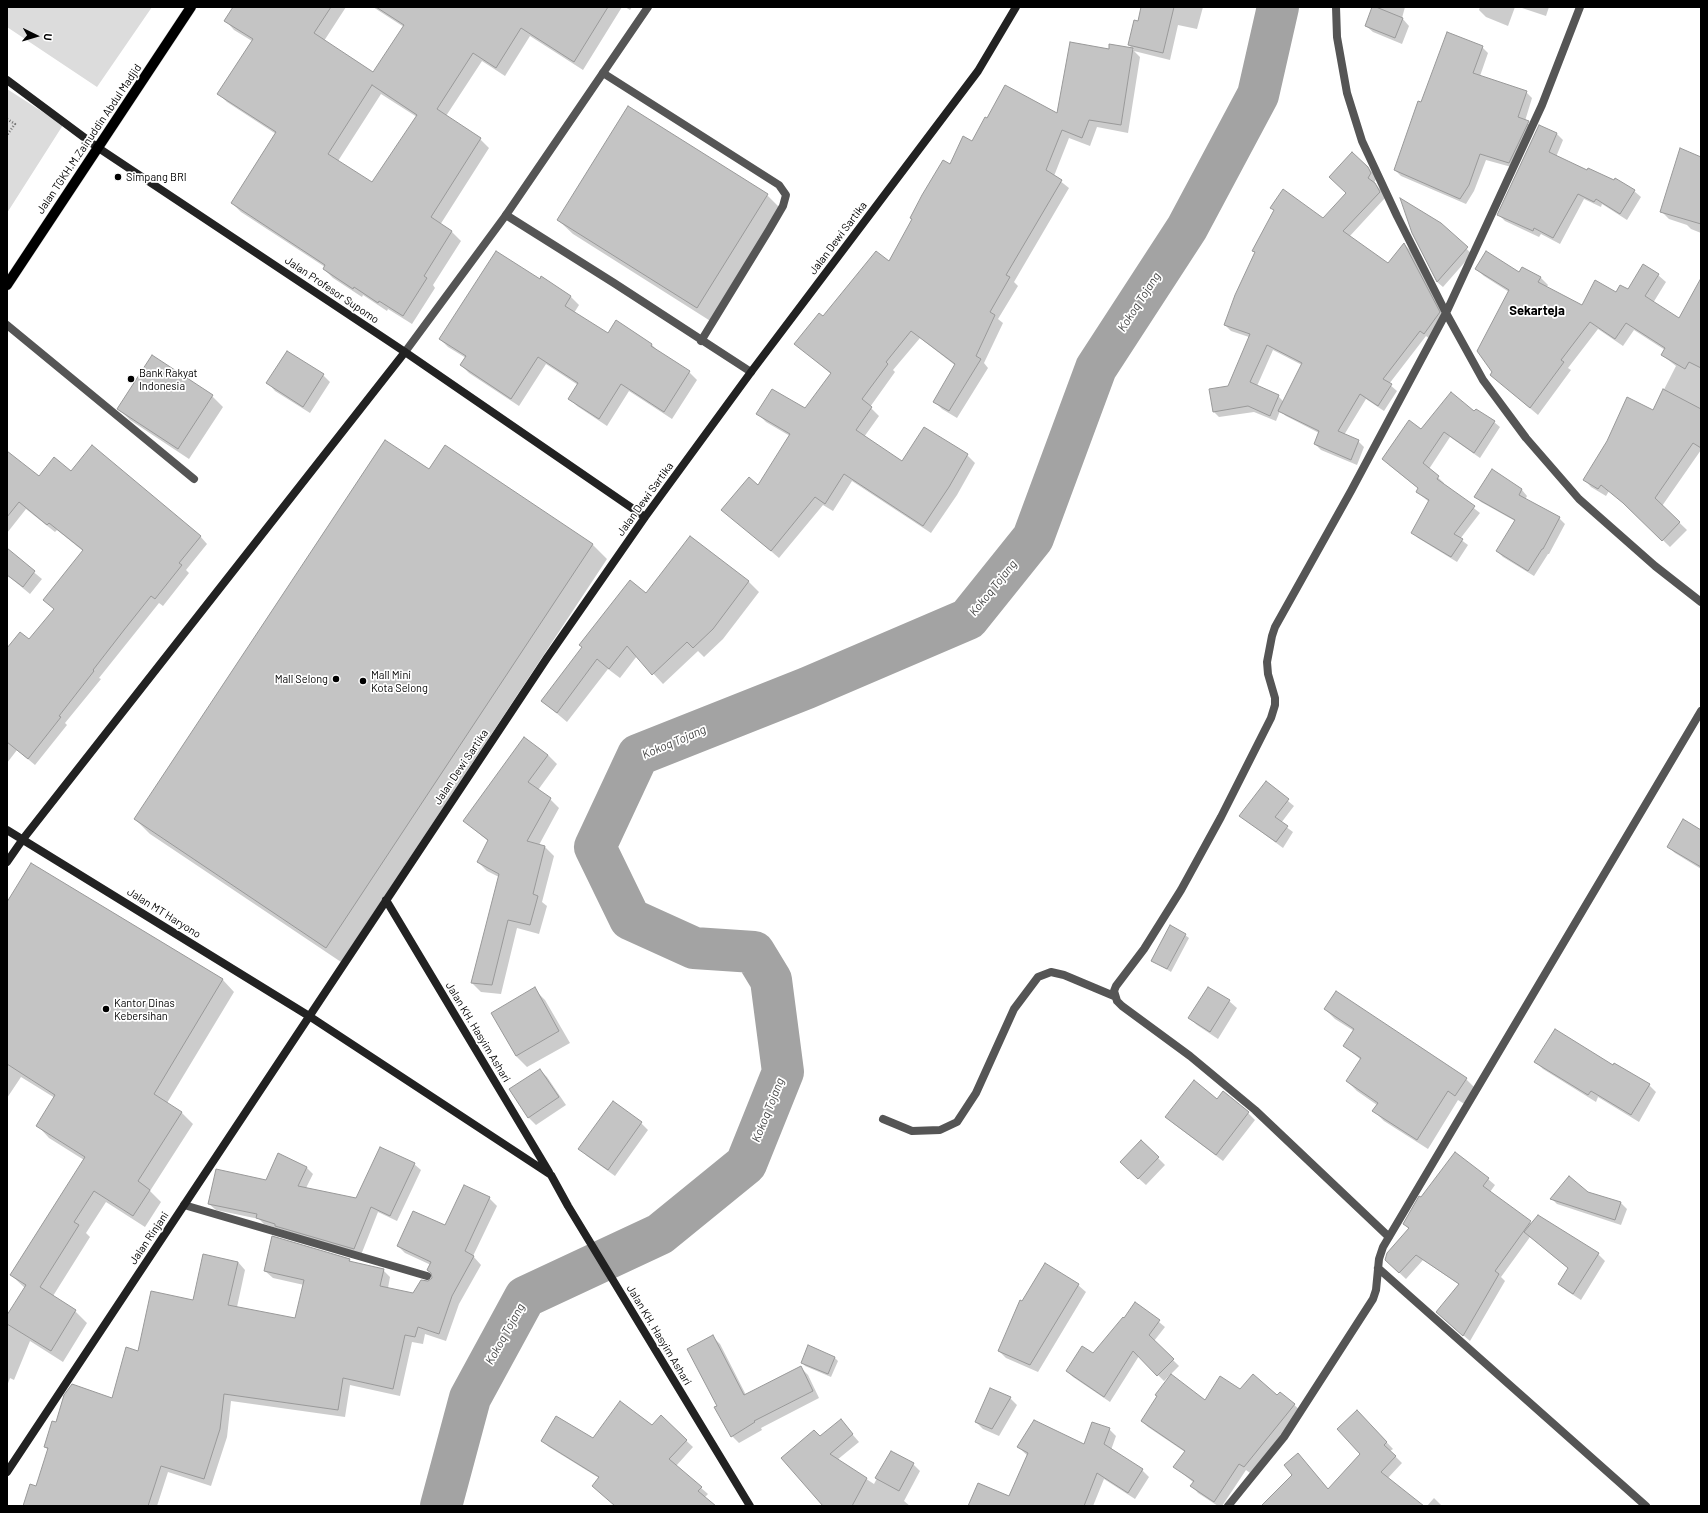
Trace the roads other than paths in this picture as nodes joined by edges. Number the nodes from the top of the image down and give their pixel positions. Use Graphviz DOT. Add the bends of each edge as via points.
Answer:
graph roads {
  1 [pos="191,7"];
  2 [pos="648,7"];
  3 [pos="1016,7"];
  4 [pos="1336,7"];
  5 [pos="1580,7"];
  6 [pos="603,73"];
  7 [pos="7,80"];
  8 [pos="97,147"];
  9 [pos="506,215"];
  10 [pos="7,285"];
  11 [pos="1446,313"];
  12 [pos="7,325"];
  13 [pos="701,341"];
  14 [pos="405,352"];
  15 [pos="751,372"];
  16 [pos="194,479"];
  17 [pos="645,517"];
  18 [pos="1701,602"];
  19 [pos="1701,711"];
  20 [pos="7,830"];
  21 [pos="23,839"];
  22 [pos="7,862"];
  23 [pos="386,900"];
  24 [pos="1114,996"];
  25 [pos="309,1016"];
  26 [pos="883,1119"];
  27 [pos="551,1175"];
  28 [pos="184,1204"];
  29 [pos="1389,1237"];
  30 [pos="1378,1268"];
  31 [pos="427,1276"];
  32 [pos="7,1472"];
  33 [pos="750,1506"];
  34 [pos="1228,1506"];
  35 [pos="1646,1506"];
  1 -- 8 [label="main road, Jalan TGKH.M.Zainuddin Abdul Madjid"];
  2 -- 6 [label="street"];
  3 -- 15 [label="street, Jalan Dewi Sartika" via="974,76"];
  4 -- 11 [label="street" via="1337,37 1347,93 1362,141"];
  5 -- 11 [label="street" via="1542,105"];
  6 -- 9 [label="street"];
  6 -- 13 [label="street" via="779,185 786,195 783,206"];
  7 -- 8 [label="street, Jalan Profesor Supomo"];
  8 -- 10 [label="main road, Jalan TGKH.M.Zainuddin Abdul Madjid"];
  8 -- 14 [label="street, Jalan Profesor Supomo"];
  9 -- 13 [label="street"];
  9 -- 14 [label="street"];
  11 -- 18 [label="street" via="1483,380 1526,438 1579,499 1655,566"];
  11 -- 24 [label="street" via="1275,627 1267,662 1275,698 1271,718 1181,890 1144,949 1116,986"];
  12 -- 16 [label="street"];
  13 -- 15 [label="street"];
  14 -- 17 [label="street, Jalan Profesor Supomo"];
  14 -- 21 [label="street"];
  15 -- 17 [label="street, Jalan Dewi Sartika"];
  17 -- 23 [label="street, Jalan Dewi Sartika" via="542,665"];
  19 -- 29 [label="street"];
  20 -- 21 [label="street, Jalan MT Haryono"];
  21 -- 22 [label="street"];
  21 -- 25 [label="street, Jalan MT Haryono"];
  23 -- 25 [label="street, Jalan Dewi Sartika"];
  23 -- 27 [label="street, Jalan KH. Hasyim Ashari"];
  24 -- 26 [label="street" via="1064,975 1051,972 1038,977 1014,1009 976,1093 957,1122 940,1130 912,1131"];
  24 -- 29 [label="street" via="1122,1006 1190,1056 1255,1110"];
  25 -- 27 [label="street, Jalan KH. Hasyim Ashari"];
  25 -- 28 [label="street, Jalan Rinjani"];
  27 -- 33 [label="street, Jalan KH. Hasyim Ashari"];
  28 -- 31 [label="street"];
  28 -- 32 [label="street, Jalan Rinjani"];
  29 -- 30 [label="street" via="1380,1254"];
  30 -- 34 [label="street" via="1378,1283 1372,1299 1284,1436"];
  30 -- 35 [label="street"];
}
